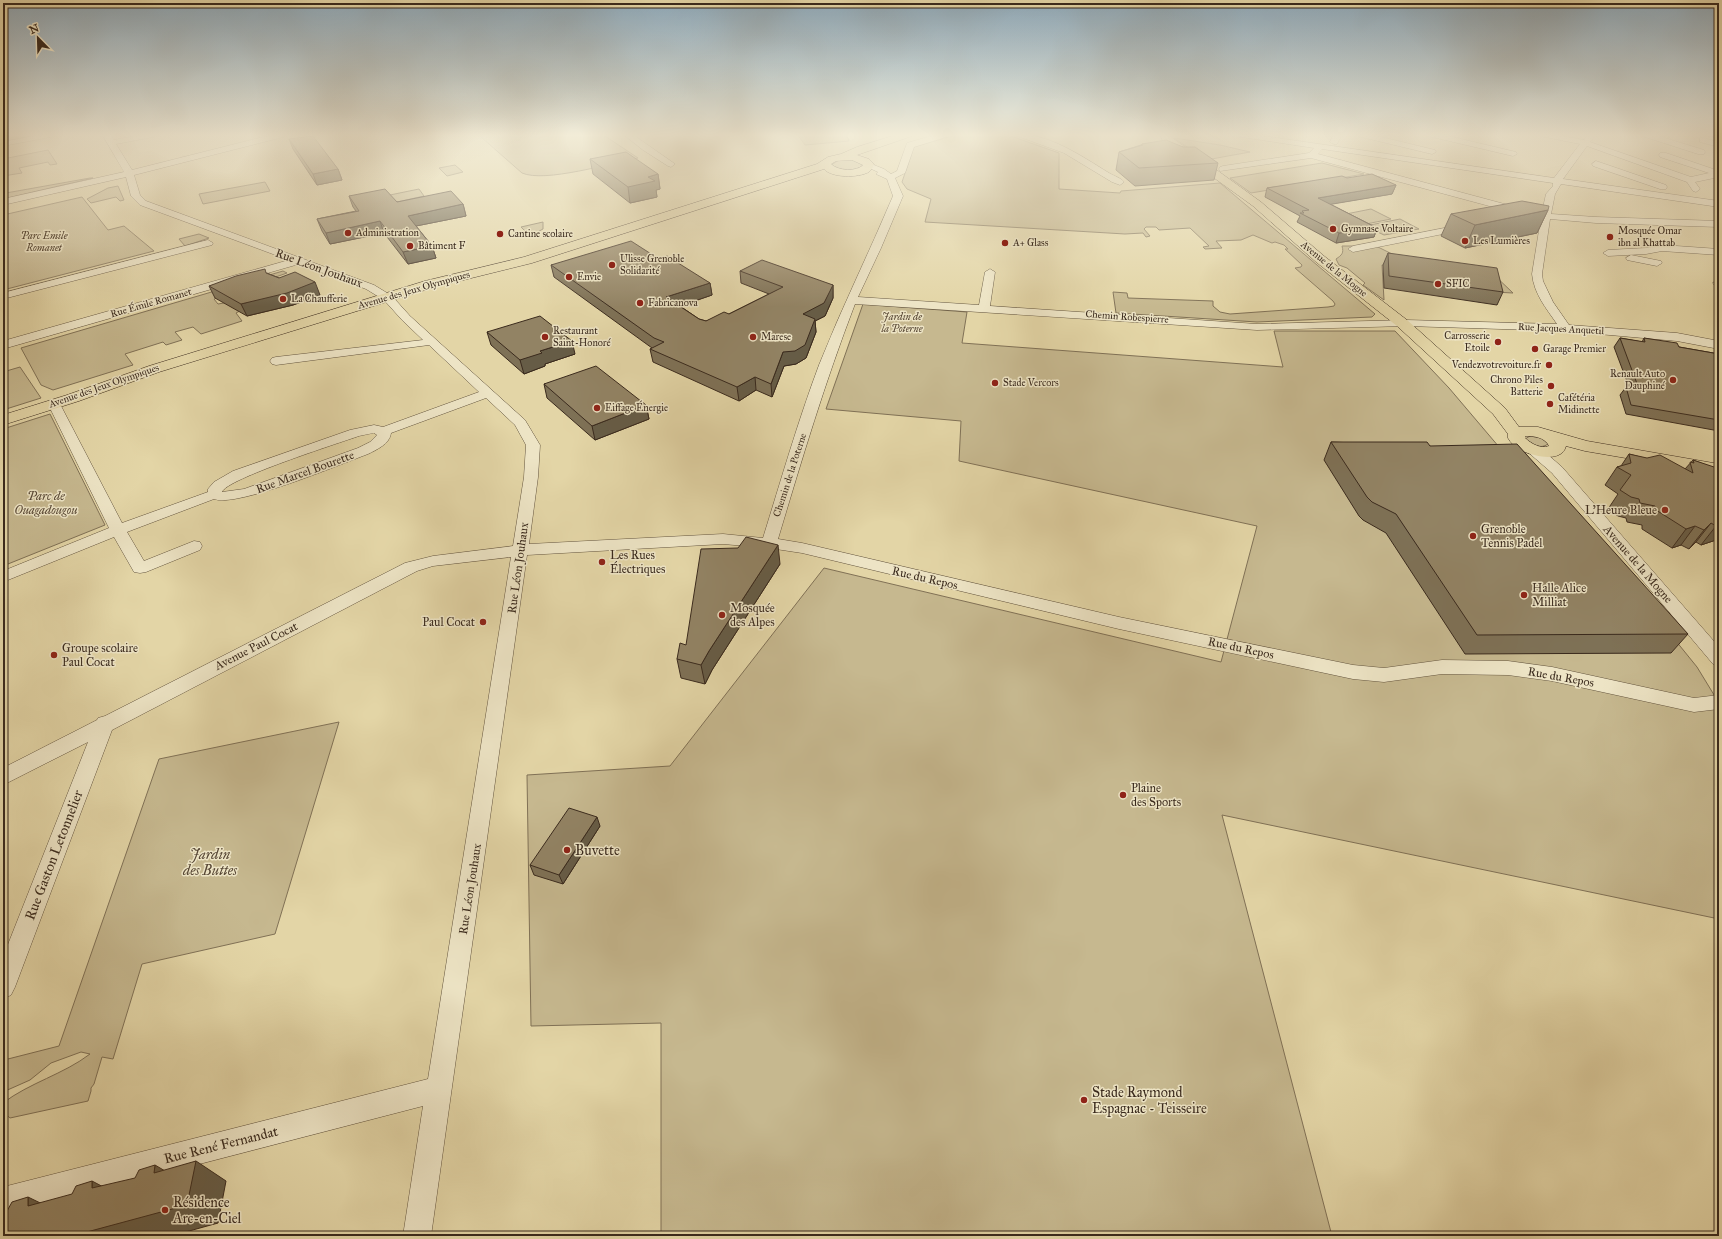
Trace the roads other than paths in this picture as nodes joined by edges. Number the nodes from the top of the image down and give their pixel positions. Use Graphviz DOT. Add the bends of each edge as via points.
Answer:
graph roads {
  1 [pos="48,192"];
  2 [pos="134,192"];
  3 [pos="741,192"];
  4 [pos="896,192"];
  5 [pos="1240,192"];
  6 [pos="1447,192"];
  7 [pos="1553,192"];
  8 [pos="1637,192"];
  9 [pos="1693,192"];
  10 [pos="1702,193"];
  11 [pos="1719,198"];
  12 [pos="3,202"];
  13 [pos="1719,204"];
  14 [pos="1522,212"];
  15 [pos="1546,216"];
  16 [pos="1511,218"];
  17 [pos="1719,224"];
  18 [pos="1472,226"];
  19 [pos="208,243"];
  20 [pos="1353,249"];
  21 [pos="1719,252"];
  22 [pos="298,261"];
  23 [pos="1657,262"];
  24 [pos="990,272"];
  25 [pos="3,296"];
  26 [pos="388,298"];
  27 [pos="851,300"];
  28 [pos="984,308"];
  29 [pos="1402,323"];
  30 [pos="1564,328"];
  31 [pos="431,341"];
  32 [pos="3,344"];
  33 [pos="1719,345"];
  34 [pos="276,361"];
  35 [pos="488,393"];
  36 [pos="54,404"];
  37 [pos="1499,411"];
  38 [pos="3,420"];
  39 [pos="384,431"];
  40 [pos="1517,433"];
  41 [pos="1544,434"];
  42 [pos="1585,446"];
  43 [pos="1534,450"];
  44 [pos="1555,450"];
  45 [pos="1719,469"];
  46 [pos="1558,470"];
  47 [pos="215,494"];
  48 [pos="118,530"];
  49 [pos="769,543"];
  50 [pos="194,546"];
  51 [pos="520,550"];
  52 [pos="3,576"];
  53 [pos="1719,659"];
  54 [pos="1719,702"];
  55 [pos="105,723"];
  56 [pos="3,777"];
  57 [pos="3,987"];
  58 [pos="440,1089"];
  59 [pos="3,1201"];
  60 [pos="417,1236"];
  1 -- 12 [label="street"];
  2 -- 22 [label="street, Rue Léon Jouhaux" via="143,203"];
  3 -- 26 [label="main road, Avenue des Jeux Olympiques" via="528,260 450,279"];
  4 -- 27 [label="street, Chemin de la Poterne" via="898,196 887,223"];
  5 -- 29 [label="main road, Avenue de la Mogne" via="1326,264"];
  6 -- 14 [label="street"];
  7 -- 15 [label="street"];
  8 -- 13 [label="street"];
  9 -- 10 [label="street"];
  10 -- 11 [label="street"];
  14 -- 15 [label="street"];
  14 -- 16 [label="street"];
  15 -- 17 [label="street"];
  15 -- 30 [label="street" via="1538,282"];
  18 -- 20 [label="street"];
  19 -- 25 [label="street"];
  21 -- 23 [label="street" via="1662,248 1608,253"];
  22 -- 26 [label="street, Rue Léon Jouhaux" via="376,290"];
  22 -- 32 [label="street, Rue Émile Romanet"];
  24 -- 28 [label="street"];
  26 -- 31 [label="street, Rue Léon Jouhaux"];
  26 -- 36 [label="main road, Avenue des Jeux Olympiques" via="154,369"];
  27 -- 28 [label="street, Chemin Robespierre"];
  27 -- 49 [label="street, Chemin de la Poterne" via="810,410"];
  28 -- 29 [label="street, Chemin Robespierre" via="1257,327"];
  29 -- 30 [label="street, Rue Jacques Anquetil"];
  29 -- 37 [label="main road, Avenue de la Mogne"];
  30 -- 33 [label="street, Rue Jacques Anquetil" via="1677,337"];
  31 -- 34 [label="street"];
  31 -- 35 [label="street, Rue Léon Jouhaux"];
  35 -- 39 [label="street, Rue Marcel Bourette"];
  35 -- 51 [label="street, Rue Léon Jouhaux" via="520,423 533,445"];
  36 -- 38 [label="main road, Avenue des Jeux Olympiques"];
  36 -- 48 [label="street"];
  37 -- 40 [label="main road, Avenue de la Mogne"];
  37 -- 41 [label="main road, Avenue de la Mogne"];
  39 -- 47 [label="street, Rue Marcel Bourette" via="363,430 243,473 219,485 215,489"];
  39 -- 47 [label="street, Rue Marcel Bourette" via="383,439 363,451 247,493 221,496"];
  40 -- 41 [label="main road" via="1527,430"];
  40 -- 43 [label="main road, Avenue de la Mogne" via="1518,441"];
  41 -- 42 [label="main road"];
  41 -- 44 [label="main road" via="1556,441 1558,447"];
  42 -- 44 [label="main road"];
  42 -- 45 [label="main road"];
  43 -- 44 [label="main road"];
  43 -- 46 [label="street, Avenue de la Mogne"];
  44 -- 46 [label="street, Avenue de la Mogne"];
  46 -- 53 [label="street, Avenue de la Mogne"];
  47 -- 48 [label="street, Rue Marcel Bourette"];
  48 -- 50 [label="street" via="140,568"];
  48 -- 52 [label="street, Rue Marcel Bourette"];
  49 -- 51 [label="street" via="723,539"];
  49 -- 54 [label="street, Rue du Repos" via="802,548 1119,623 1352,672 1384,675 1442,667 1508,668 1552,674 1694,704"];
  51 -- 55 [label="street, Avenue Paul Cocat" via="433,561 411,567"];
  51 -- 58 [label="street, Rue Léon Jouhaux"];
  55 -- 56 [label="street, Avenue Paul Cocat"];
  55 -- 57 [label="street, Rue Gaston Letonnelier"];
  58 -- 59 [label="street, Rue René Fernandat"];
  58 -- 60 [label="street, Rue Léon Jouhaux"];
}
